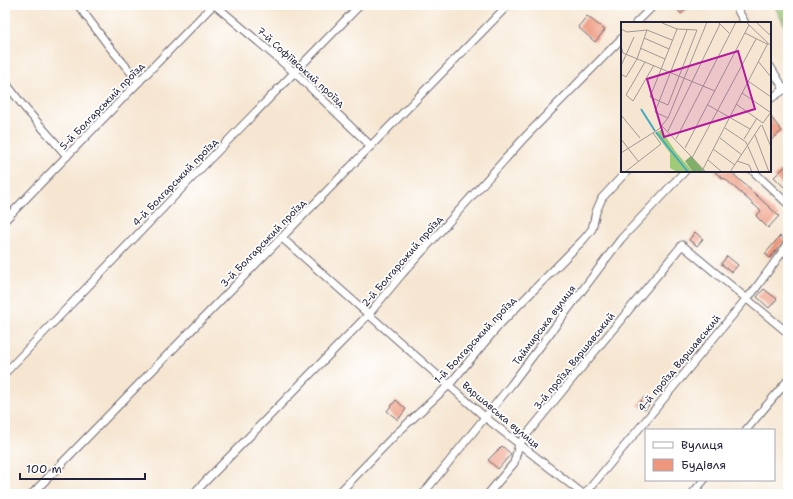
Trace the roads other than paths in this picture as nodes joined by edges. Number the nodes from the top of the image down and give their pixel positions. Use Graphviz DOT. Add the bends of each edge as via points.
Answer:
graph roads {
  1 [pos="78,5"];
  2 [pos="214,5"];
  3 [pos="360,5"];
  4 [pos="508,5"];
  5 [pos="654,5"];
  6 [pos="735,5"];
  7 [pos="637,22"];
  8 [pos="744,22"];
  9 [pos="621,39"];
  10 [pos="771,67"];
  11 [pos="294,72"];
  12 [pos="5,82"];
  13 [pos="139,82"];
  14 [pos="786,88"];
  15 [pos="771,98"];
  16 [pos="371,146"];
  17 [pos="67,156"];
  18 [pos="625,172"];
  19 [pos="684,172"];
  20 [pos="754,172"];
  21 [pos="788,204"];
  22 [pos="5,220"];
  23 [pos="282,238"];
  24 [pos="788,244"];
  25 [pos="746,298"];
  26 [pos="368,315"];
  27 [pos="788,332"];
  28 [pos="5,373"];
  29 [pos="788,380"];
  30 [pos="449,385"];
  31 [pos="486,418"];
  32 [pos="747,429"];
  33 [pos="519,444"];
  34 [pos="703,481"];
  35 [pos="32,494"];
  36 [pos="193,494"];
  37 [pos="338,494"];
  38 [pos="423,494"];
  39 [pos="488,494"];
  40 [pos="584,494"];
  41 [pos="692,494"];
  1 -- 13 [label="street"];
  2 -- 11 [label="street, 7-й Софіївський проїзд"];
  2 -- 13 [label="street, 5-й Болгарський проїзд"];
  3 -- 11 [label="street, 4-й Болгарський проїзд"];
  4 -- 16 [label="street, 3-й Болгарський проїзд"];
  5 -- 7 [label="street"];
  6 -- 8 [label="street"];
  9 -- 26 [label="street, 2-й Болгарський проїзд" via="525,137"];
  10 -- 14 [label="street"];
  11 -- 16 [label="street, 7-й Софіївський проїзд"];
  11 -- 28 [label="street, 4-й Болгарський проїзд"];
  12 -- 17 [label="street"];
  13 -- 17 [label="street, 5-й Болгарський проїзд"];
  14 -- 15 [label="street"];
  16 -- 23 [label="street, 3-й Болгарський проїзд"];
  17 -- 22 [label="street, 5-й Болгарський проїзд"];
  18 -- 30 [label="street, 1-й Болгарський проїзд" via="602,198 592,229 584,239 500,324"];
  19 -- 31 [label="street, Таймирська вулиця" via="621,239"];
  20 -- 21 [label="street"];
  23 -- 26 [label="street, Варшавська вулиця"];
  23 -- 35 [label="street, 3-й Болгарський проїзд"];
  24 -- 25 [label="street, 4-й проїзд Варшавський"];
  25 -- 27 [label="street"];
  25 -- 33 [label="street, 3-й проїзд Варшавський" via="682,245"];
  25 -- 40 [label="street, 4-й проїзд Варшавський"];
  26 -- 30 [label="street, Варшавська вулиця"];
  26 -- 36 [label="street, 2-й Болгарський проїзд"];
  29 -- 32 [label="street"];
  30 -- 31 [label="street, Варшавська вулиця"];
  30 -- 37 [label="street, 1-й Болгарський проїзд" via="395,435"];
  31 -- 33 [label="street, Варшавська вулиця"];
  31 -- 38 [label="street, Таймирська вулиця"];
  33 -- 39 [label="street, 3-й проїзд Варшавський" via="514,463"];
  33 -- 40 [label="street, Варшавська вулиця"];
  34 -- 41 [label="street"];
}
